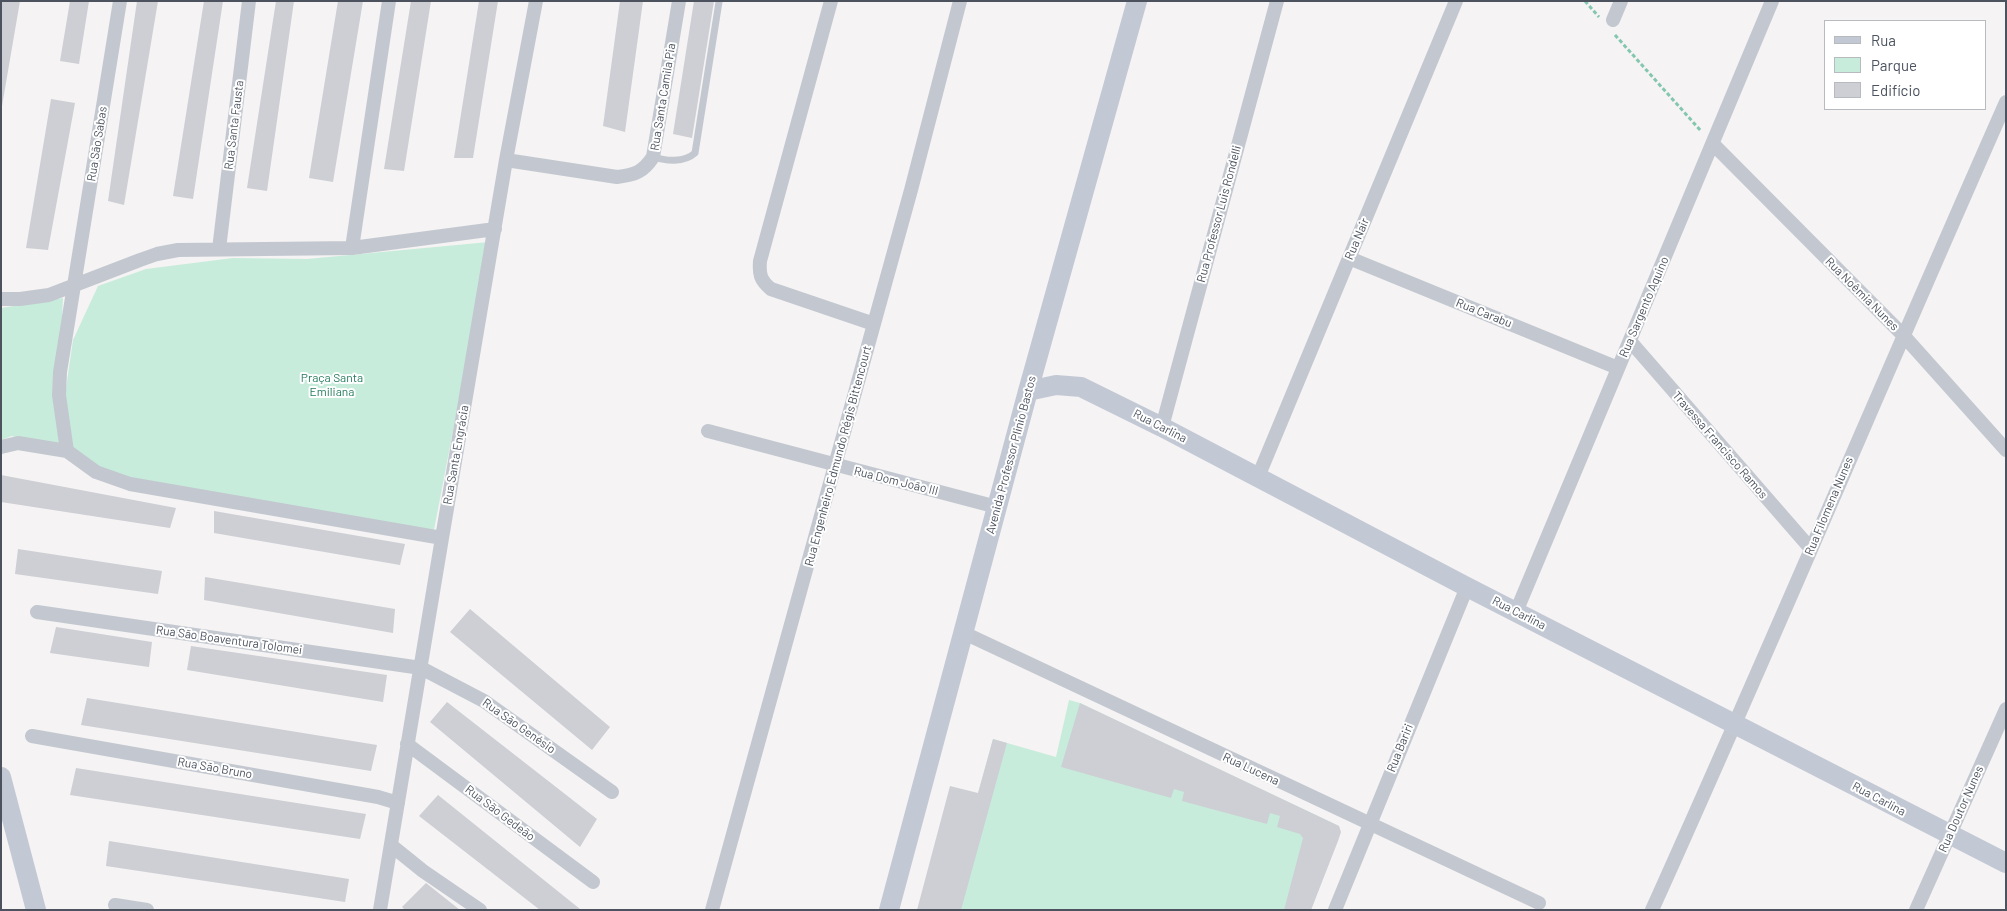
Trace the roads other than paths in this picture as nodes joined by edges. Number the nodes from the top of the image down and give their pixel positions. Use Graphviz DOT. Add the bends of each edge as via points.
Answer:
graph roads {
  1 [pos="120,1"];
  2 [pos="249,1"];
  3 [pos="388,1"];
  4 [pos="536,1"];
  5 [pos="678,1"];
  6 [pos="831,1"];
  7 [pos="960,1"];
  8 [pos="1137,1"];
  9 [pos="1277,1"];
  10 [pos="1456,1"];
  11 [pos="1621,1"];
  12 [pos="1772,1"];
  13 [pos="719,2"];
  14 [pos="1609,23"];
  15 [pos="2006,102"];
  16 [pos="1713,144"];
  17 [pos="653,157"];
  18 [pos="506,160"];
  19 [pos="495,229"];
  20 [pos="352,248"];
  21 [pos="219,250"];
  22 [pos="1349,258"];
  23 [pos="73,286"];
  24 [pos="1,299"];
  25 [pos="874,324"];
  26 [pos="1903,335"];
  27 [pos="1630,341"];
  28 [pos="1618,368"];
  29 [pos="1028,391"];
  30 [pos="1162,427"];
  31 [pos="708,431"];
  32 [pos="1,447"];
  33 [pos="2006,450"];
  34 [pos="67,451"];
  35 [pos="835,465"];
  36 [pos="1258,477"];
  37 [pos="997,507"];
  38 [pos="442,538"];
  39 [pos="1811,549"];
  40 [pos="1467,587"];
  41 [pos="37,612"];
  42 [pos="1516,612"];
  43 [pos="964,633"];
  44 [pos="421,668"];
  45 [pos="2006,709"];
  46 [pos="1736,724"];
  47 [pos="32,736"];
  48 [pos="407,744"];
  49 [pos="1,777"];
  50 [pos="612,792"];
  51 [pos="398,803"];
  52 [pos="1369,824"];
  53 [pos="1949,835"];
  54 [pos="392,846"];
  55 [pos="2006,864"];
  56 [pos="593,882"];
  57 [pos="1539,903"];
  58 [pos="115,905"];
  59 [pos="36,910"];
  60 [pos="147,910"];
  61 [pos="380,910"];
  62 [pos="480,910"];
  63 [pos="712,910"];
  64 [pos="889,910"];
  65 [pos="1336,910"];
  66 [pos="1652,910"];
  67 [pos="1916,910"];
  1 -- 23 [label="street, Rua São Sabas"];
  2 -- 21 [label="street, Rua Santa Fausta"];
  3 -- 20 [label="street"];
  4 -- 18 [label="street, Rua Santa Engrácia"];
  5 -- 17 [label="street, Rua Santa Camila Pia"];
  6 -- 25 [label="street" via="759,273 771,288"];
  7 -- 25 [label="street, Rua Engenheiro Edmundo Régis Bittencourt"];
  8 -- 29 [label="street, Avenida Professor Plinio Bastos"];
  9 -- 30 [label="street, Rua Professor Luis Rondelli"];
  10 -- 22 [label="street, Rua Nair"];
  11 -- 14 [label="street"];
  12 -- 16 [label="street, Rua Sargento Aquino"];
  13 -- 17 [label="lane" via="695,153 684,160"];
  15 -- 26 [label="street, Rua Filomena Nunes"];
  16 -- 26 [label="street, Rua Noêmia Nunes"];
  16 -- 27 [label="street, Rua Sargento Aquino"];
  17 -- 18 [label="street, Rua Santa Camila Pia" via="640,172 617,177"];
  18 -- 19 [label="street, Rua Santa Engrácia"];
  19 -- 20 [label="street"];
  19 -- 38 [label="street, Rua Santa Engrácia"];
  20 -- 21 [label="street"];
  21 -- 23 [label="street" via="178,250 157,254"];
  22 -- 28 [label="street, Rua Carabu"];
  22 -- 36 [label="street, Rua Nair"];
  23 -- 24 [label="street" via="49,294"];
  23 -- 34 [label="street" via="59,395"];
  25 -- 35 [label="street, Rua Engenheiro Edmundo Régis Bittencourt"];
  26 -- 33 [label="street, Rua Noêmia Nunes"];
  26 -- 39 [label="street, Rua Filomena Nunes"];
  27 -- 28 [label="street, Rua Sargento Aquino"];
  27 -- 39 [label="street, Travessa Francisco Ramos"];
  28 -- 42 [label="street, Rua Sargento Aquino"];
  29 -- 30 [label="street, Rua Carlina" via="1056,385 1081,387"];
  29 -- 37 [label="street, Avenida Professor Plinio Bastos"];
  30 -- 36 [label="street, Rua Carlina"];
  31 -- 35 [label="street, Rua Dom João III"];
  32 -- 34 [label="street" via="18,443"];
  34 -- 38 [label="street" via="96,472 130,484"];
  35 -- 37 [label="street, Rua Dom João III"];
  35 -- 63 [label="street, Rua Engenheiro Edmundo Régis Bittencourt"];
  36 -- 40 [label="street, Rua Carlina"];
  37 -- 43 [label="street, Avenida Professor Plinio Bastos"];
  38 -- 44 [label="street, Rua Santa Engrácia"];
  39 -- 46 [label="street, Rua Filomena Nunes"];
  40 -- 42 [label="street, Rua Carlina"];
  40 -- 52 [label="street, Rua Bariri"];
  41 -- 44 [label="street, Rua São Boaventura Tolomei"];
  42 -- 46 [label="street, Rua Carlina"];
  43 -- 52 [label="street, Rua Lucena"];
  43 -- 64 [label="street, Avenida Professor Plinio Bastos"];
  44 -- 48 [label="street, Rua Santa Engrácia"];
  44 -- 50 [label="street, Rua São Genésio" via="484,702"];
  45 -- 53 [label="street, Rua Doutor Nunes"];
  46 -- 53 [label="street, Rua Carlina"];
  46 -- 66 [label="street, Rua Filomena Nunes"];
  47 -- 51 [label="street, Rua São Bruno"];
  48 -- 51 [label="street, Rua Santa Engrácia"];
  48 -- 56 [label="street, Rua São Gedeão"];
  49 -- 59 [label="street"];
  51 -- 54 [label="street, Rua Santa Engrácia"];
  52 -- 57 [label="street, Rua Lucena"];
  52 -- 65 [label="street, Rua Bariri"];
  53 -- 55 [label="street, Rua Carlina"];
  53 -- 67 [label="street, Rua Doutor Nunes"];
  54 -- 61 [label="street, Rua Santa Engrácia"];
  54 -- 62 [label="street"];
  58 -- 60 [label="street"];
}
